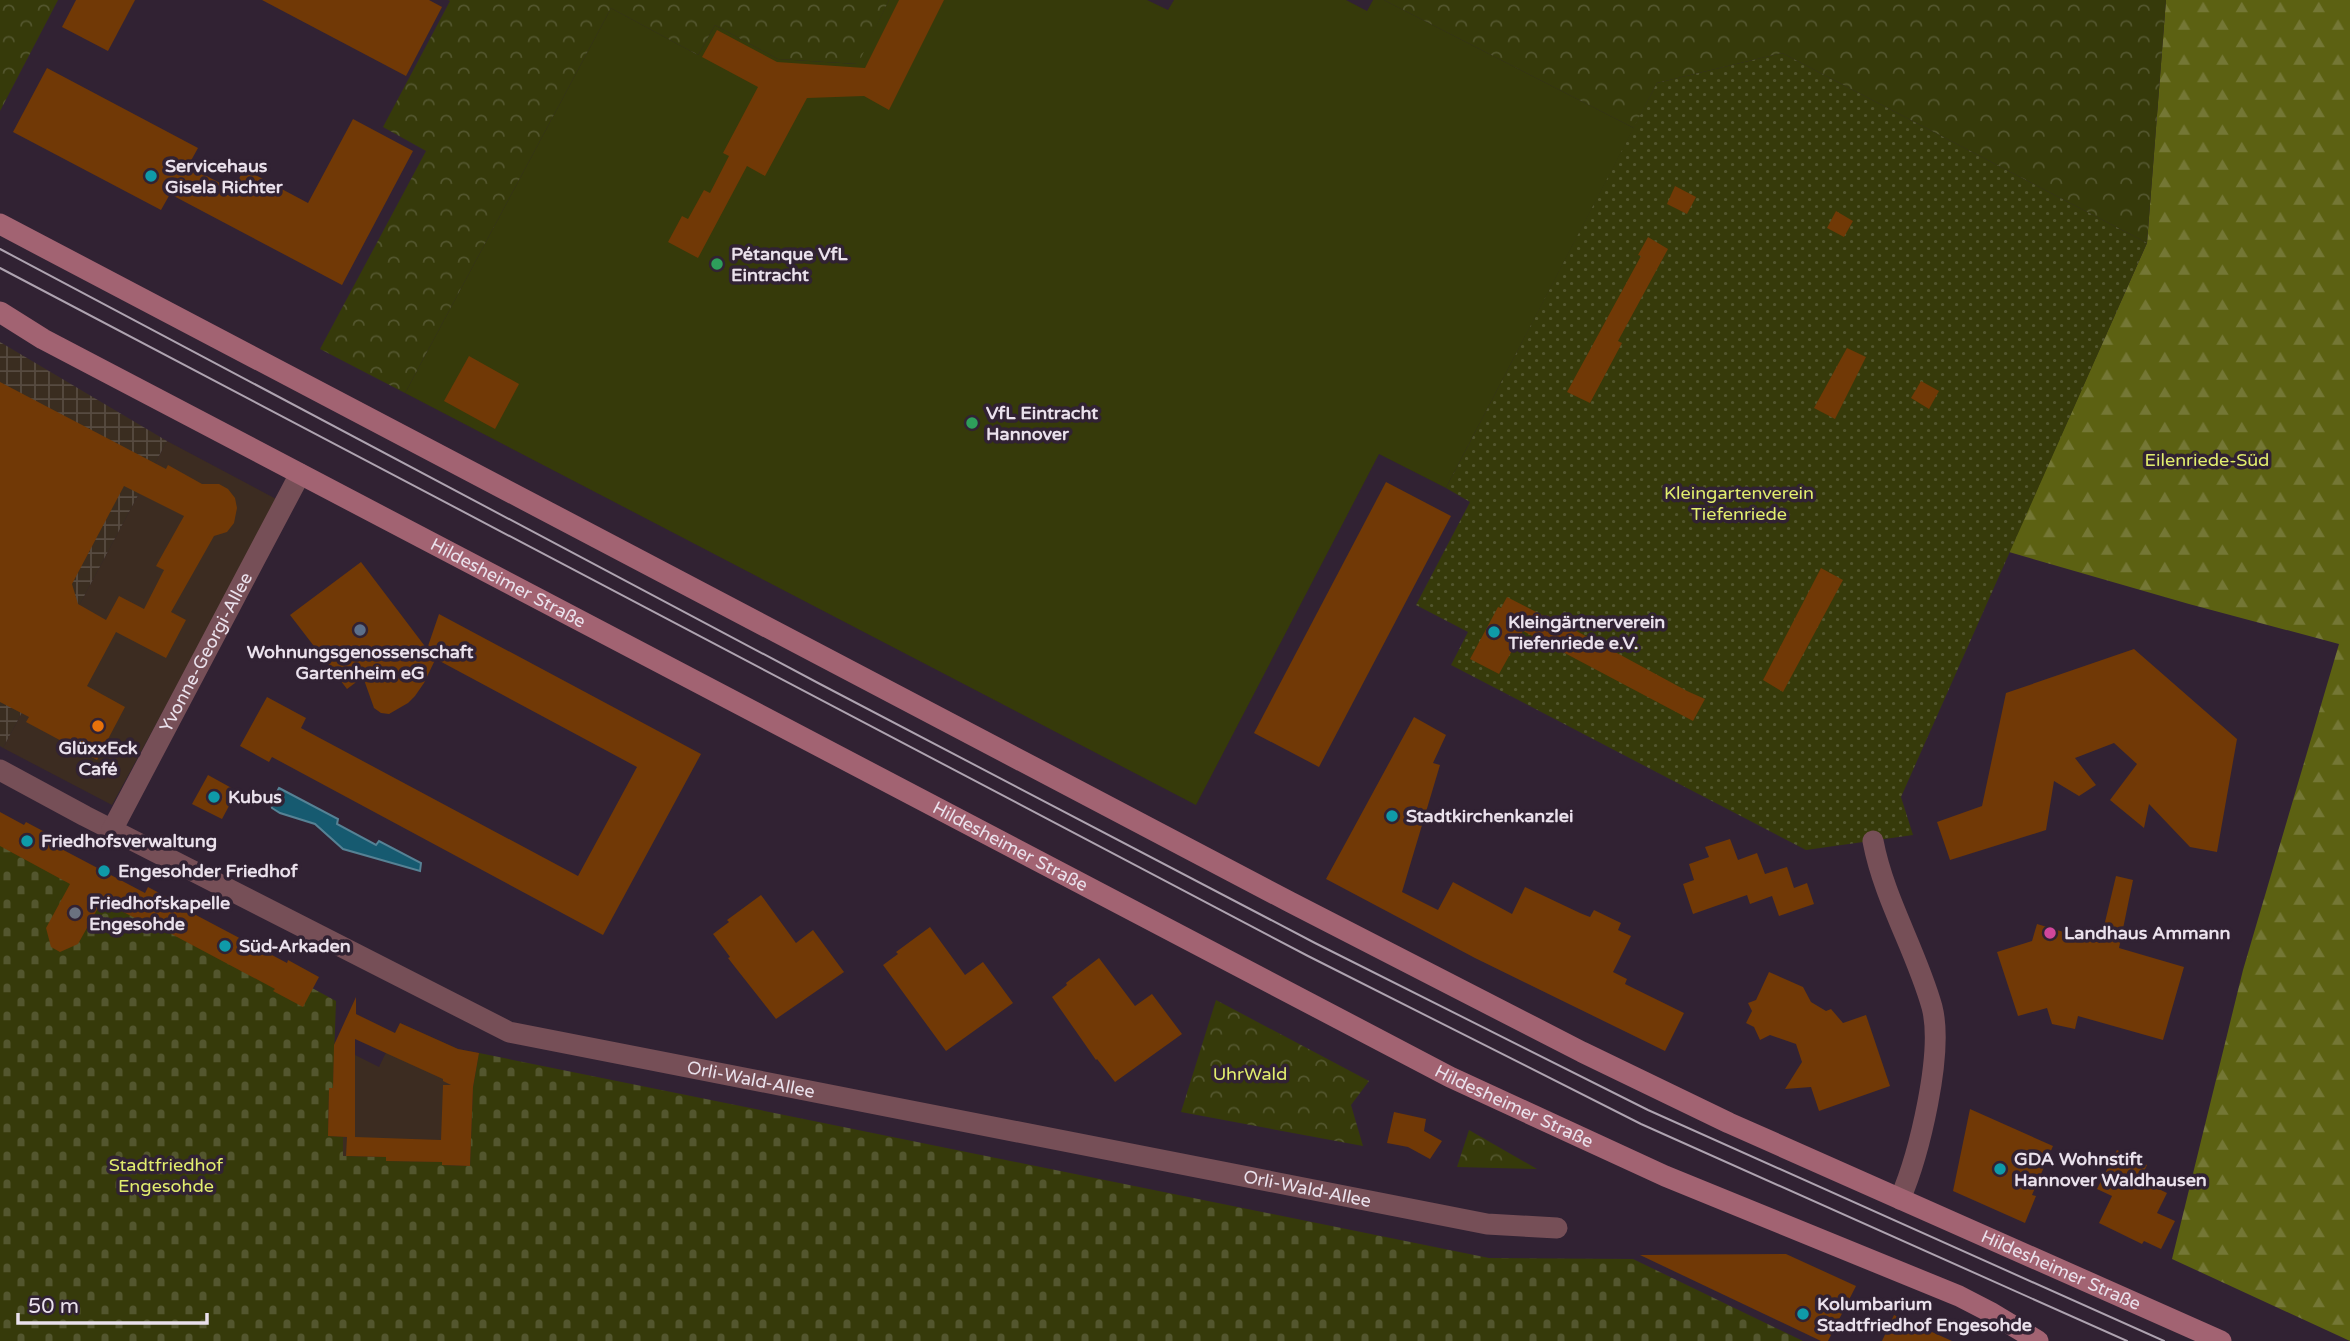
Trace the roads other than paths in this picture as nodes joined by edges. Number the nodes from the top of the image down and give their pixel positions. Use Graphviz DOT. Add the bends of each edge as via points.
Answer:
graph roads {
  1 [pos="0,224"];
  2 [pos="0,312"];
  3 [pos="300,474"];
  4 [pos="0,770"];
  5 [pos="112,830"];
  6 [pos="1873,841"];
  7 [pos="1899,1199"];
  8 [pos="1557,1228"];
  9 [pos="2038,1341"];
  10 [pos="2221,1341"];
  1 -- 7 [label="main road, Hildesheimer Straße" via="1497,1009 1729,1123"];
  2 -- 3 [label="main road, Hildesheimer Straße"];
  3 -- 5 [label="street, Yvonne-Georgi-Allee"];
  3 -- 9 [label="main road, Hildesheimer Straße" via="1450,1077 1665,1176 1938,1287"];
  4 -- 5 [label="street, Orli-Wald-Allee"];
  5 -- 8 [label="street, Orli-Wald-Allee" via="509,1032 1486,1224"];
  6 -- 7 [label="street" via="1936,1028 1919,1141"];
  7 -- 10 [label="main road, Hildesheimer Straße"];
}
